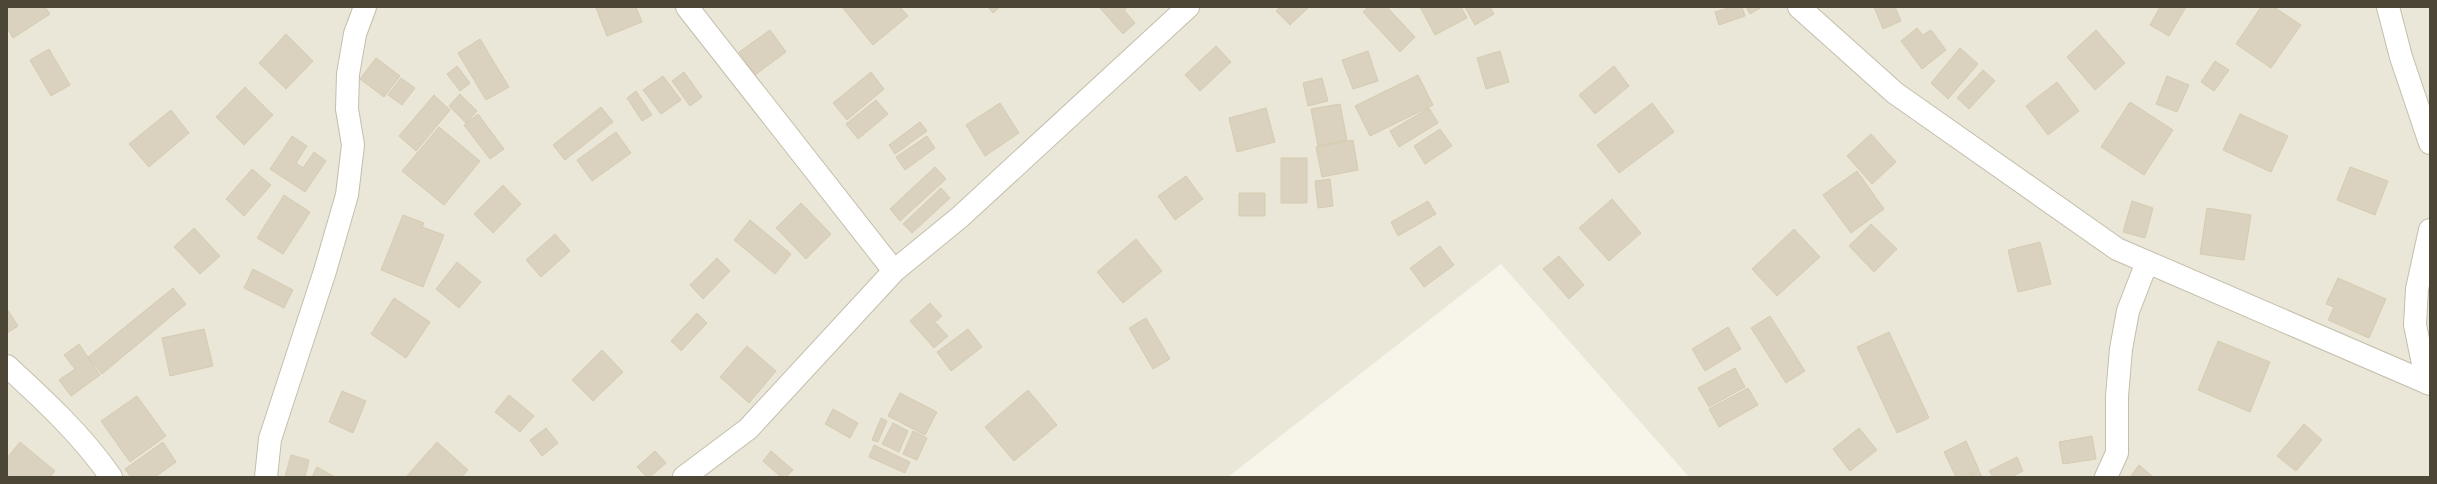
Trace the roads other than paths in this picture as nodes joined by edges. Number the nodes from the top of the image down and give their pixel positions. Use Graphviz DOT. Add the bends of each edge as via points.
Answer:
graph roads {
  1 [pos="365,7"];
  2 [pos="687,7"];
  3 [pos="1188,7"];
  4 [pos="1799,7"];
  5 [pos="2388,7"];
  6 [pos="2430,143"];
  7 [pos="2430,230"];
  8 [pos="2147,262"];
  9 [pos="894,271"];
  10 [pos="7,366"];
  11 [pos="2429,384"];
  12 [pos="110,477"];
  13 [pos="266,477"];
  14 [pos="684,477"];
  15 [pos="2106,477"];
  1 -- 13 [label="street" via="355,34 348,74 348,109 353,145 347,195 270,438"];
  2 -- 9 [label="street"];
  3 -- 9 [label="street" via="1086,98 960,217"];
  4 -- 8 [label="street" via="1895,93 2117,249"];
  5 -- 6 [label="street" via="2401,57"];
  7 -- 11 [label="street" via="2417,289 2415,325"];
  8 -- 11 [label="street"];
  8 -- 15 [label="street" via="2127,318 2117,396 2117,453"];
  9 -- 14 [label="street" via="748,429"];
  10 -- 12 [label="street" via="96,456"];
}
